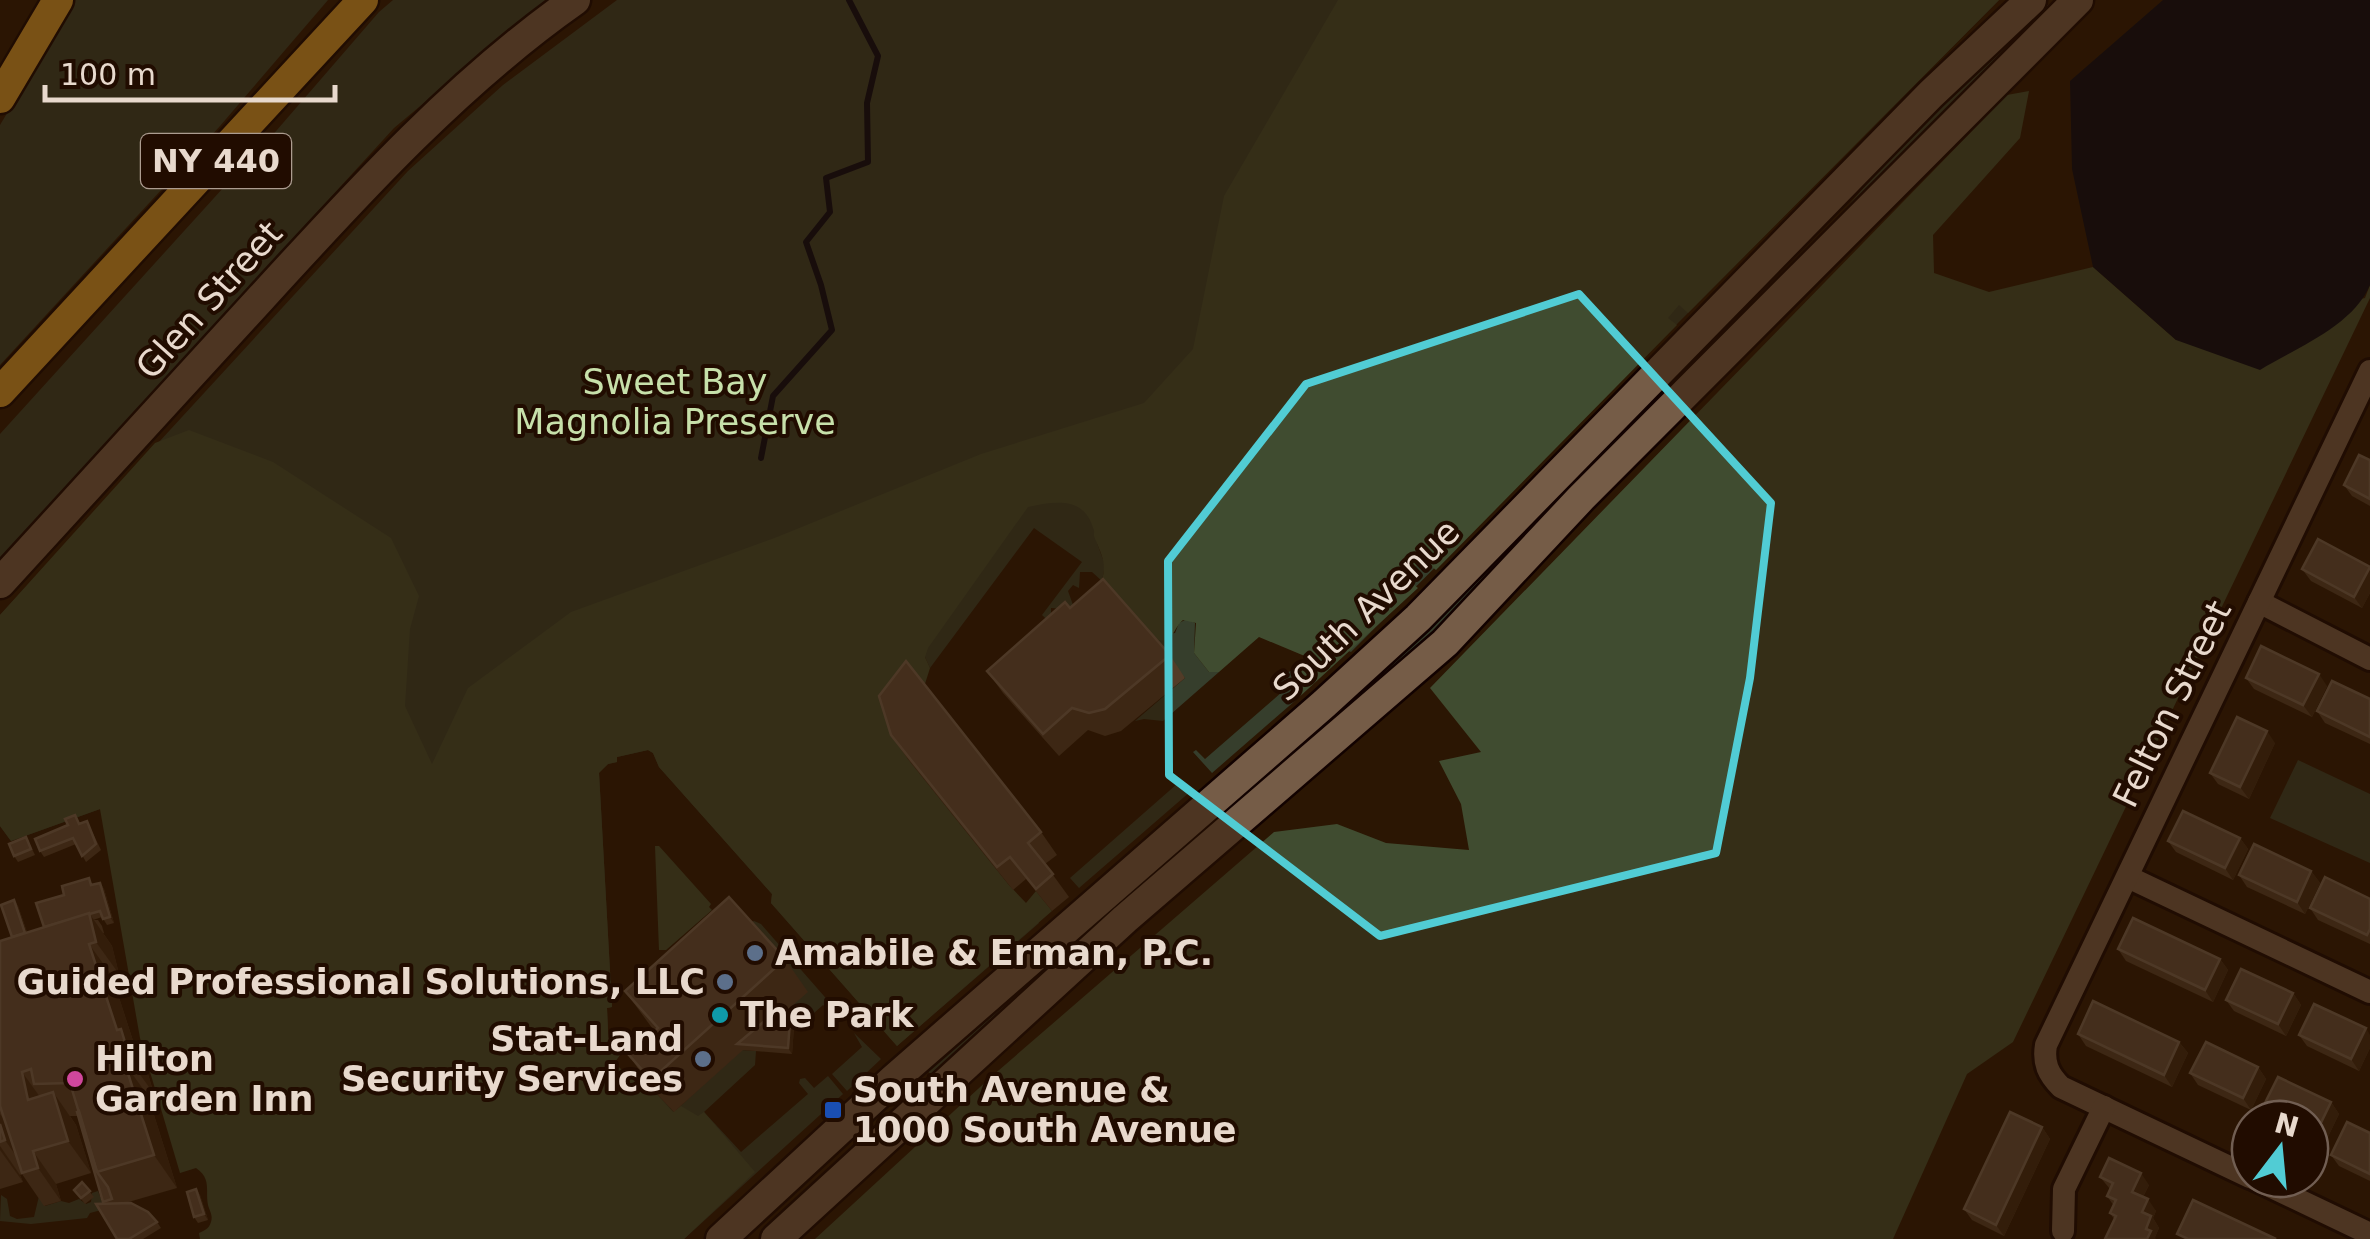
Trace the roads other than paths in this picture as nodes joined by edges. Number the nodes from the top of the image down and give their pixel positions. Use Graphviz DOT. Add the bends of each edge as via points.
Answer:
graph roads {
  1 [pos="341,0"];
  2 [pos="363,0"];
  3 [pos="575,0"];
  4 [pos="2030,0"];
  5 [pos="2078,0"];
  6 [pos="51,9"];
  7 [pos="0,98"];
  8 [pos="66,319"];
  9 [pos="2370,371"];
  10 [pos="0,392"];
  11 [pos="2360,415"];
  12 [pos="0,583"];
  13 [pos="2260,602"];
  14 [pos="2370,659"];
  15 [pos="2128,877"];
  16 [pos="2370,992"];
  17 [pos="2104,1107"];
  18 [pos="2230,1167"];
  19 [pos="2296,1199"];
  20 [pos="2063,1232"];
  21 [pos="2370,1234"];
  22 [pos="721,1239"];
  23 [pos="776,1239"];
  1 -- 8 [label="highway"];
  2 -- 8 [label="highway, NY 440"];
  3 -- 12 [label="street, Glen Street" via="398,153"];
  4 -- 22 [label="street, South Avenue" via="1418,618"];
  5 -- 23 [label="street, South Avenue" via="1444,642 1125,919"];
  6 -- 7 [label="highway"];
  8 -- 10 [label="highway, NY 440"];
  9 -- 11 [label="street, Felton Street"];
  11 -- 13 [label="street, Felton Street"];
  13 -- 14 [label="street"];
  13 -- 15 [label="street, Felton Street"];
  15 -- 16 [label="street"];
  15 -- 17 [label="street, Felton Street" via="2044,1057 2061,1087"];
  17 -- 18 [label="street"];
  17 -- 20 [label="street" via="2064,1189"];
  19 -- 21 [label="street"];
}
